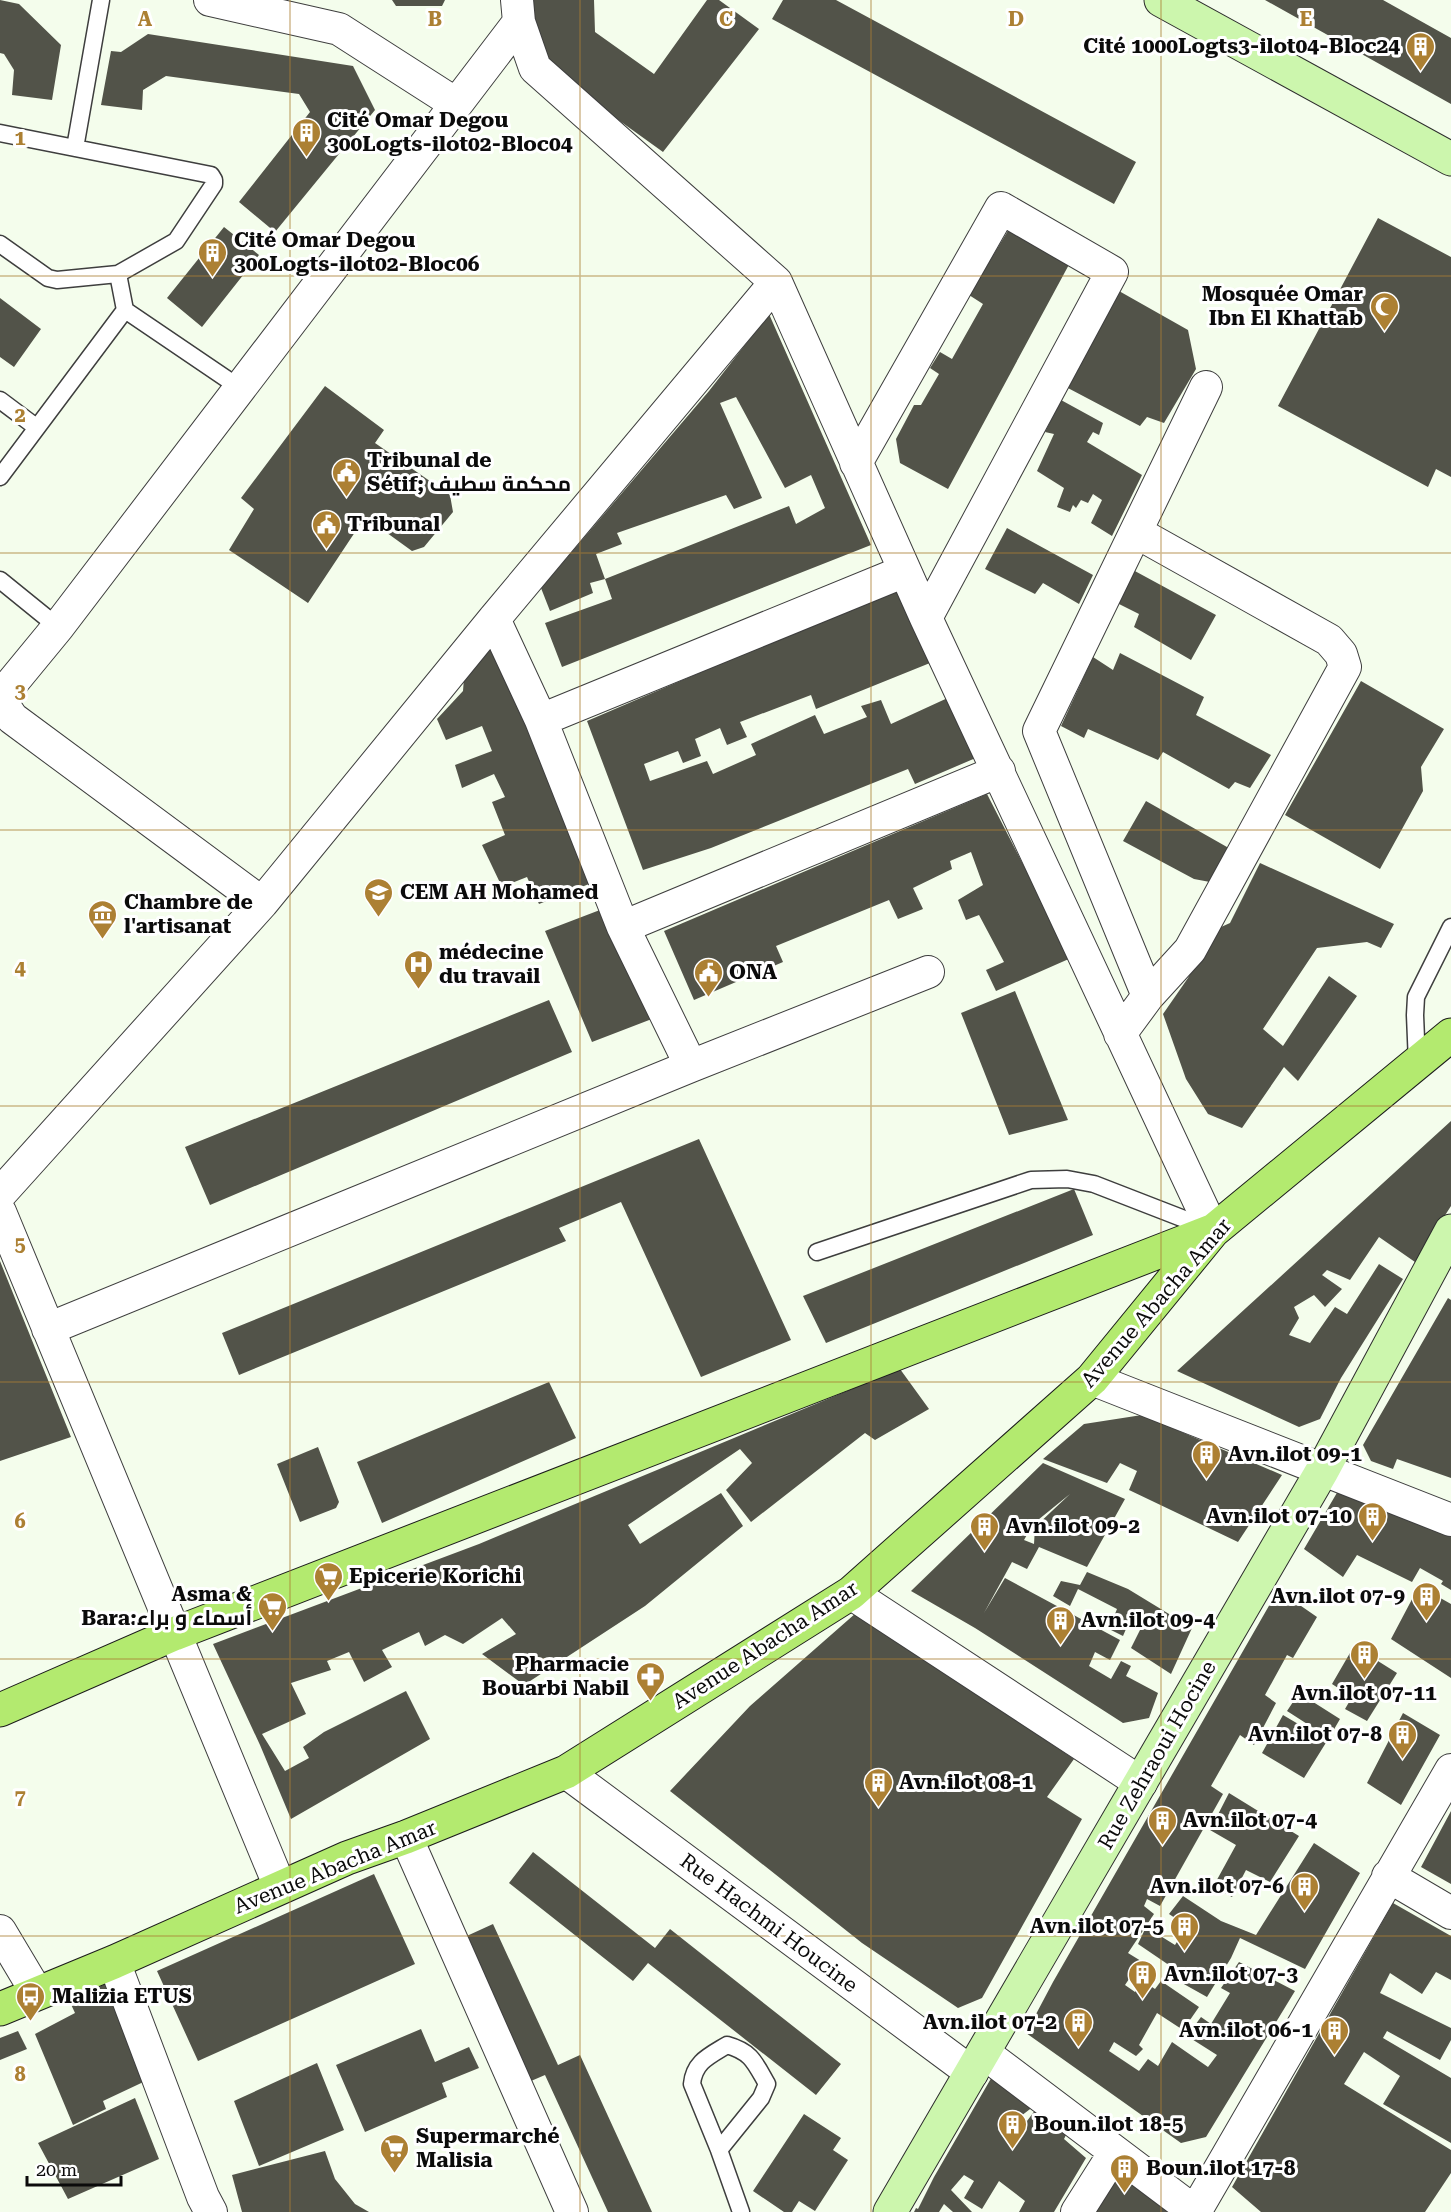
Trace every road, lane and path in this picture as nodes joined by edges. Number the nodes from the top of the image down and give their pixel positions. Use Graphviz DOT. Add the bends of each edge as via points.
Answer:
graph roads {
  1 [pos="101,0"];
  2 [pos="210,0"];
  3 [pos="1161,0"];
  4 [pos="518,11"];
  5 [pos="456,104"];
  6 [pos="0,133"];
  7 [pos="75,148"];
  8 [pos="1451,159"];
  9 [pos="0,244"];
  10 [pos="118,274"];
  11 [pos="776,282"];
  12 [pos="125,310"];
  13 [pos="1206,387"];
  14 [pos="240,388"];
  15 [pos="0,400"];
  16 [pos="36,427"];
  17 [pos="856,463"];
  18 [pos="0,477"];
  19 [pos="1136,532"];
  20 [pos="905,571"];
  21 [pos="0,580"];
  22 [pos="926,618"];
  23 [pos="494,619"];
  24 [pos="58,627"];
  25 [pos="2,708"];
  26 [pos="541,720"];
  27 [pos="999,771"];
  28 [pos="262,903"];
  29 [pos="623,927"];
  30 [pos="1451,927"];
  31 [pos="927,972"];
  32 [pos="1148,996"];
  33 [pos="1120,1034"];
  34 [pos="1451,1035"];
  35 [pos="1417,1063"];
  36 [pos="691,1066"];
  37 [pos="0,1194"];
  38 [pos="0,1212"];
  39 [pos="1214,1231"];
  40 [pos="1451,1231"];
  41 [pos="817,1252"];
  42 [pos="48,1329"];
  43 [pos="1092,1379"];
  44 [pos="1322,1471"];
  45 [pos="1451,1520"];
  46 [pos="851,1593"];
  47 [pos="174,1634"];
  48 [pos="0,1710"];
  49 [pos="1451,1770"];
  50 [pos="566,1772"];
  51 [pos="1141,1783"];
  52 [pos="406,1837"];
  53 [pos="1388,1876"];
  54 [pos="280,1887"];
  55 [pos="1451,1913"];
  56 [pos="0,1931"];
  57 [pos="114,1962"];
  58 [pos="37,1993"];
  59 [pos="0,2009"];
  60 [pos="978,2063"];
  61 [pos="719,2150"];
  62 [pos="1115,2152"];
  63 [pos="197,2207"];
  64 [pos="572,2212"];
  65 [pos="741,2212"];
  66 [pos="890,2212"];
  67 [pos="1077,2212"];
  68 [pos="1195,2212"];
  1 -- 7 [label="lane"];
  2 -- 5 [label="street" via="339,29"];
  3 -- 8 [label="street"];
  4 -- 5 [label="street"];
  4 -- 11 [label="street" via="535,68"];
  5 -- 14 [label="street"];
  6 -- 7 [label="lane"];
  7 -- 10 [label="lane" via="211,175 214,180 176,241"];
  9 -- 10 [label="lane" via="48,278"];
  10 -- 12 [label="lane"];
  11 -- 17 [label="street"];
  11 -- 23 [label="street"];
  12 -- 14 [label="lane"];
  12 -- 16 [label="lane"];
  13 -- 19 [label="street"];
  14 -- 24 [label="street"];
  15 -- 16 [label="lane"];
  16 -- 18 [label="lane"];
  17 -- 20 [label="street"];
  17 -- 22 [label="street" via="1001,208 1112,272"];
  19 -- 32 [label="street" via="1039,731"];
  19 -- 32 [label="street" via="1329,640 1341,654 1345,667 1190,950"];
  20 -- 22 [label="street"];
  20 -- 26 [label="street"];
  21 -- 24 [label="lane"];
  22 -- 27 [label="street"];
  23 -- 26 [label="street"];
  23 -- 28 [label="street"];
  24 -- 25 [label="street" via="8,689"];
  25 -- 28 [label="street"];
  26 -- 29 [label="street"];
  27 -- 29 [label="street"];
  27 -- 33 [label="street"];
  28 -- 37 [label="street"];
  29 -- 36 [label="street"];
  30 -- 35 [label="lane" via="1416,997"];
  31 -- 36 [label="street"];
  32 -- 33 [label="street"];
  33 -- 39 [label="street"];
  34 -- 35 [label="main road, Avenue Abacha Amar"];
  35 -- 39 [label="main road, Avenue Abacha Amar"];
  36 -- 42 [label="street"];
  38 -- 42 [label="street"];
  39 -- 41 [label="lane" via="1094,1184 1067,1179 1031,1180"];
  39 -- 43 [label="main road, Avenue Abacha Amar"];
  39 -- 47 [label="main road"];
  40 -- 44 [label="street, Rue Zehraoui Hocine"];
  42 -- 47 [label="street"];
  43 -- 44 [label="street"];
  43 -- 46 [label="main road, Avenue Abacha Amar"];
  44 -- 45 [label="street"];
  44 -- 51 [label="street, Rue Zehraoui Hocine"];
  46 -- 50 [label="main road, Avenue Abacha Amar"];
  46 -- 51 [label="street"];
  47 -- 48 [label="main road"];
  47 -- 54 [label="street"];
  49 -- 53 [label="street"];
  50 -- 52 [label="main road, Avenue Abacha Amar"];
  50 -- 60 [label="street, Rue Hachmi Houcine"];
  51 -- 60 [label="street, Rue Zehraoui Hocine"];
  52 -- 54 [label="main road, Avenue Abacha Amar"];
  52 -- 64 [label="street"];
  53 -- 55 [label="street"];
  53 -- 68 [label="street"];
  54 -- 57 [label="main road, Avenue Abacha Amar"];
  56 -- 58 [label="street"];
  57 -- 58 [label="main road, Avenue Abacha Amar"];
  57 -- 63 [label="street"];
  58 -- 59 [label="main road, Avenue Abacha Amar"];
  60 -- 62 [label="street, Rue Hachmi Houcine"];
  60 -- 66 [label="street, Rue Zehraoui Hocine"];
  61 -- 61 [label="lane" via="692,2084 693,2073 702,2060 727,2045 751,2055 767,2084 761,2098"];
  61 -- 65 [label="lane"];
  62 -- 67 [label="street"];
  62 -- 68 [label="street, Rue Hachmi Houcine"];
}
